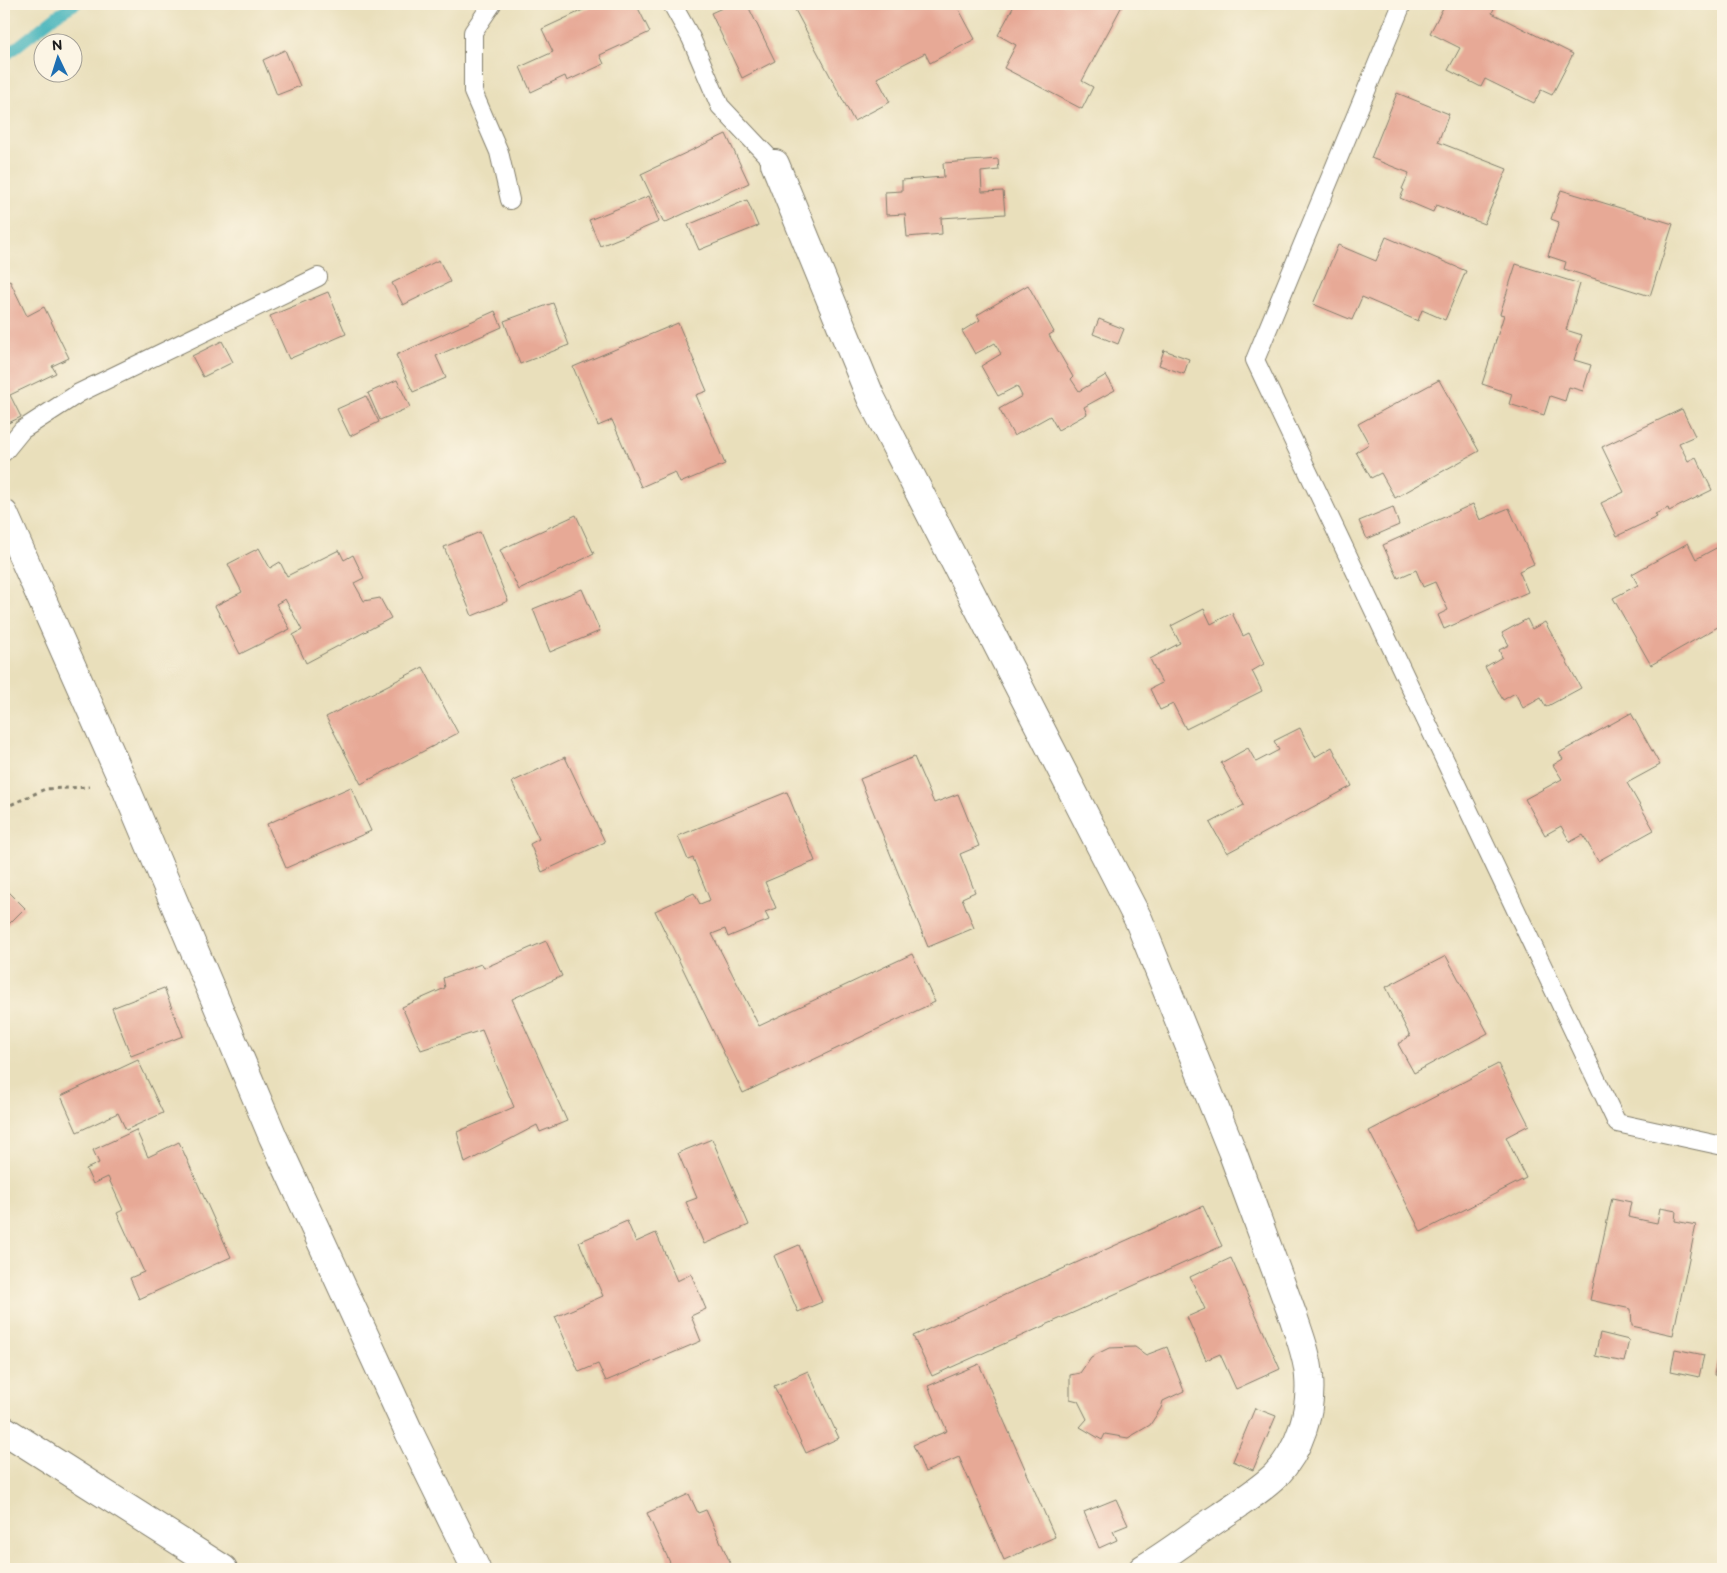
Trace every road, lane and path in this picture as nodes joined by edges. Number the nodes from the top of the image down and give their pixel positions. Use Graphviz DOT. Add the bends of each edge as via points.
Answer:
graph roads {
  1 [pos="492,4"];
  2 [pos="672,4"];
  3 [pos="1402,4"];
  4 [pos="775,164"];
  5 [pos="510,200"];
  6 [pos="318,277"];
  7 [pos="4,452"];
  8 [pos="4,514"];
  9 [pos="125,786"];
  10 [pos="4,808"];
  11 [pos="1723,1146"];
  12 [pos="4,1430"];
  13 [pos="223,1569"];
  14 [pos="476,1569"];
  15 [pos="1143,1569"];
  1 -- 5 [label="lane" via="473,32 473,92 499,152"];
  2 -- 4 [label="lane" via="691,38 720,106"];
  3 -- 11 [label="lane" via="1256,360 1617,1123"];
  4 -- 15 [label="street" via="872,398 1139,920 1232,1151 1302,1346 1310,1377 1309,1408 1293,1451 1277,1474"];
  6 -- 7 [label="lane" via="79,393 22,430"];
  8 -- 9 [label="street"];
  9 -- 10 [label="path" via="45,789"];
  9 -- 14 [label="street" via="273,1137"];
  12 -- 13 [label="street"];
}
